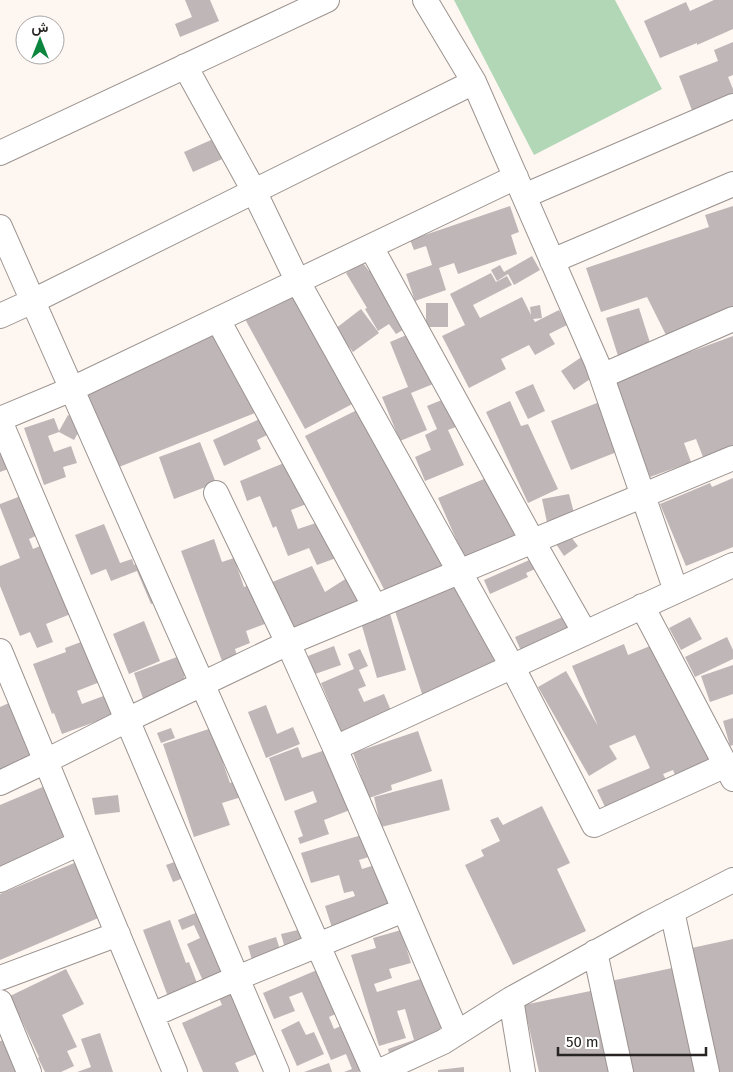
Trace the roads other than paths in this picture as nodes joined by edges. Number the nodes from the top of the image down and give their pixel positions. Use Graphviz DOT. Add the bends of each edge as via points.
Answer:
graph roads {
  1 [pos="327,0"];
  2 [pos="425,0"];
  3 [pos="297,7"];
  4 [pos="185,66"];
  5 [pos="474,82"];
  6 [pos="733,106"];
  7 [pos="0,153"];
  8 [pos="733,184"];
  9 [pos="520,187"];
  10 [pos="254,191"];
  11 [pos="0,227"];
  12 [pos="371,247"];
  13 [pos="552,261"];
  14 [pos="298,282"];
  15 [pos="33,301"];
  16 [pos="0,316"];
  17 [pos="733,319"];
  18 [pos="218,320"];
  19 [pos="602,376"];
  20 [pos="72,389"];
  21 [pos="0,420"];
  22 [pos="733,458"];
  23 [pos="216,493"];
  24 [pos="643,496"];
  25 [pos="533,542"];
  26 [pos="733,564"];
  27 [pos="460,572"];
  28 [pos="676,591"];
  29 [pos="642,606"];
  30 [pos="375,607"];
  31 [pos="585,633"];
  32 [pos="288,643"];
  33 [pos="0,651"];
  34 [pos="512,666"];
  35 [pos="202,684"];
  36 [pos="7,689"];
  37 [pos="128,720"];
  38 [pos="335,748"];
  39 [pos="46,761"];
  40 [pos="729,772"];
  41 [pos="0,783"];
  42 [pos="80,843"];
  43 [pos="0,880"];
  44 [pos="733,880"];
  45 [pos="404,910"];
  46 [pos="672,911"];
  47 [pos="118,934"];
  48 [pos="318,945"];
  49 [pos="595,952"];
  50 [pos="0,978"];
  51 [pos="238,978"];
  52 [pos="511,999"];
  53 [pos="0,1002"];
  54 [pos="152,1016"];
  55 [pos="457,1034"];
  56 [pos="29,1072"];
  57 [pos="175,1072"];
  58 [pos="278,1072"];
  59 [pos="376,1072"];
  60 [pos="523,1072"];
  61 [pos="621,1072"];
  62 [pos="707,1072"];
  1 -- 3 [label="street"];
  2 -- 5 [label="street"];
  3 -- 4 [label="street"];
  4 -- 7 [label="street"];
  4 -- 10 [label="street"];
  5 -- 9 [label="street"];
  5 -- 10 [label="street"];
  6 -- 9 [label="street"];
  8 -- 13 [label="street"];
  9 -- 12 [label="street"];
  9 -- 13 [label="street"];
  10 -- 14 [label="street"];
  10 -- 15 [label="street"];
  11 -- 15 [label="street"];
  12 -- 14 [label="street"];
  12 -- 25 [label="street"];
  13 -- 19 [label="street"];
  14 -- 18 [label="street"];
  14 -- 27 [label="street"];
  15 -- 16 [label="street"];
  15 -- 20 [label="street"];
  17 -- 19 [label="street"];
  18 -- 20 [label="street"];
  18 -- 30 [label="street"];
  19 -- 24 [label="street"];
  20 -- 21 [label="street"];
  20 -- 35 [label="street"];
  21 -- 37 [label="street"];
  22 -- 24 [label="street"];
  23 -- 32 [label="street"];
  24 -- 25 [label="street"];
  24 -- 28 [label="street"];
  25 -- 27 [label="street"];
  25 -- 31 [label="street"];
  26 -- 28 [label="street"];
  27 -- 30 [label="street"];
  27 -- 34 [label="street"];
  28 -- 29 [label="street"];
  29 -- 31 [label="street"];
  29 -- 40 [label="street"];
  30 -- 32 [label="street"];
  31 -- 34 [label="street"];
  32 -- 35 [label="street"];
  32 -- 38 [label="street"];
  33 -- 36 [label="street"];
  34 -- 38 [label="street"];
  34 -- 40 [label="street" via="594,825"];
  35 -- 37 [label="street"];
  35 -- 48 [label="street"];
  36 -- 39 [label="street"];
  37 -- 39 [label="street"];
  37 -- 51 [label="street"];
  38 -- 45 [label="street"];
  39 -- 41 [label="street"];
  39 -- 42 [label="street"];
  42 -- 43 [label="street"];
  42 -- 47 [label="street"];
  44 -- 46 [label="street"];
  45 -- 48 [label="street"];
  45 -- 55 [label="street"];
  46 -- 49 [label="street"];
  46 -- 62 [label="street"];
  47 -- 50 [label="street"];
  47 -- 54 [label="street"];
  48 -- 51 [label="street"];
  48 -- 59 [label="street"];
  49 -- 52 [label="street"];
  49 -- 61 [label="street"];
  51 -- 54 [label="street"];
  51 -- 58 [label="street"];
  52 -- 55 [label="street"];
  52 -- 60 [label="street"];
  53 -- 56 [label="street"];
  54 -- 57 [label="street"];
  55 -- 59 [label="street"];
}
